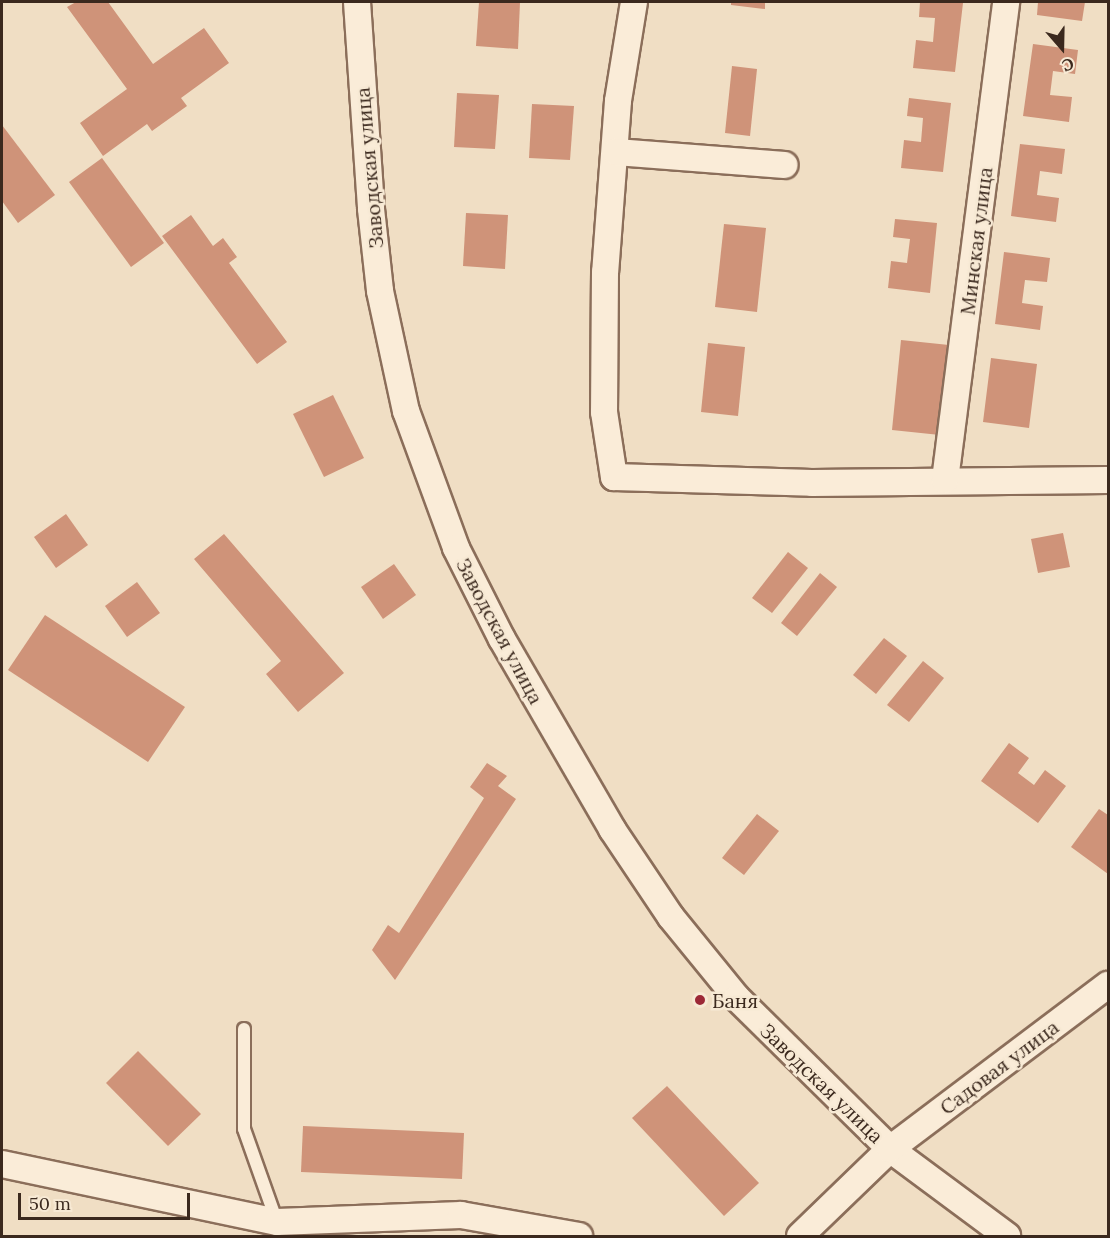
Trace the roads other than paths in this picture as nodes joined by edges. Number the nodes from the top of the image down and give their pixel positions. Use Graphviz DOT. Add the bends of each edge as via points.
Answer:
graph roads {
  1 [pos="357,2"];
  2 [pos="634,2"];
  3 [pos="1006,2"];
  4 [pos="616,152"];
  5 [pos="785,165"];
  6 [pos="945,480"];
  7 [pos="1108,480"];
  8 [pos="1108,985"];
  9 [pos="244,1029"];
  10 [pos="890,1149"];
  11 [pos="2,1164"];
  12 [pos="277,1222"];
  13 [pos="579,1236"];
  14 [pos="800,1236"];
  15 [pos="1007,1236"];
  1 -- 10 [label="street, Заводская улица" via="381,291 406,411 456,548 556,734 671,917 800,1066"];
  2 -- 4 [label="street"];
  3 -- 6 [label="street, Минская улица"];
  4 -- 5 [label="street"];
  4 -- 6 [label="street" via="605,272 604,412 614,477 812,483"];
  6 -- 7 [label="street"];
  8 -- 10 [label="street, Садовая улица"];
  9 -- 12 [label="lane" via="244,1129"];
  10 -- 14 [label="street, Садовая улица"];
  10 -- 15 [label="street, Заводская улица"];
  11 -- 12 [label="street"];
  12 -- 13 [label="street" via="461,1215"];
}
